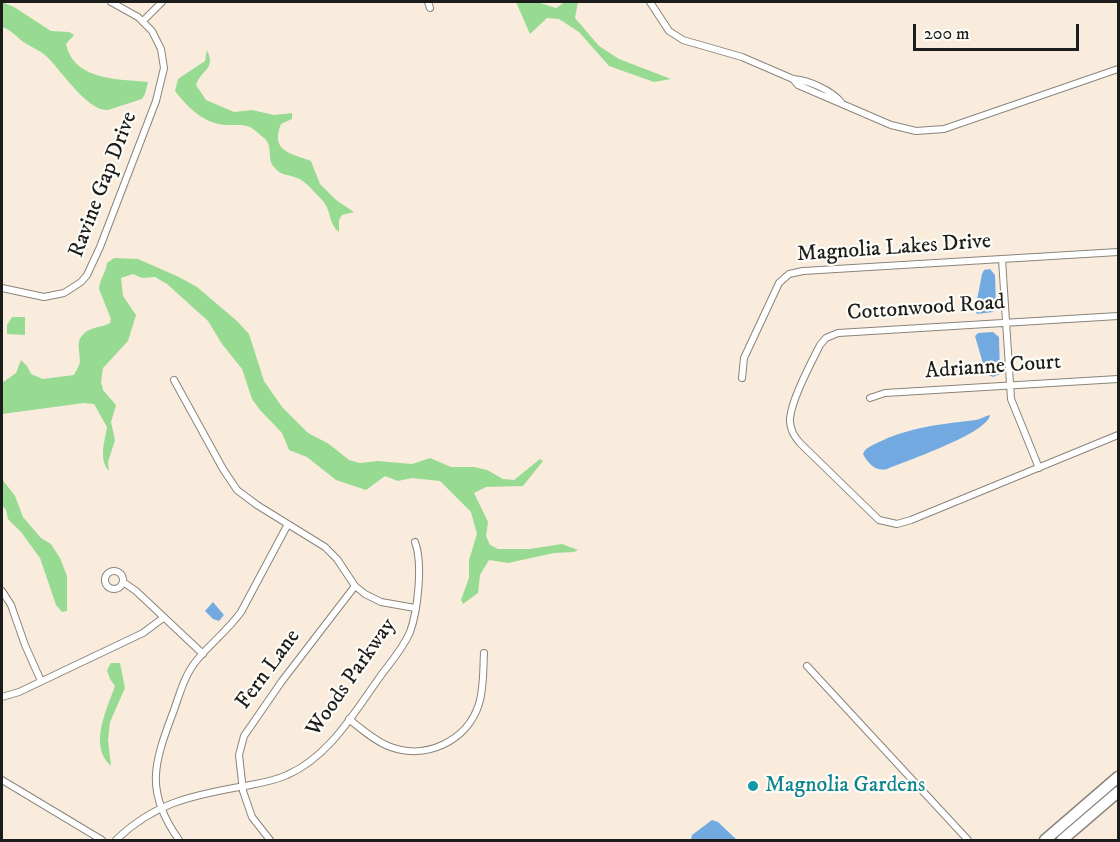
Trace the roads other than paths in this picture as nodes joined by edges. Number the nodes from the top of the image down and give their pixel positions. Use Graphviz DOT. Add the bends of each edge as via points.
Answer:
graph roads {
  1 [pos="111,2"];
  2 [pos="162,2"];
  3 [pos="650,2"];
  4 [pos="143,21"];
  5 [pos="1119,69"];
  6 [pos="1119,252"];
  7 [pos="1002,259"];
  8 [pos="2,288"];
  9 [pos="1119,316"];
  10 [pos="1007,322"];
  11 [pos="742,378"];
  12 [pos="1119,379"];
  13 [pos="174,380"];
  14 [pos="1010,385"];
  15 [pos="870,398"];
  16 [pos="1119,435"];
  17 [pos="1039,468"];
  18 [pos="288,524"];
  19 [pos="415,542"];
  20 [pos="123,582"];
  21 [pos="355,586"];
  22 [pos="2,591"];
  23 [pos="415,608"];
  24 [pos="164,618"];
  25 [pos="484,653"];
  26 [pos="202,654"];
  27 [pos="807,666"];
  28 [pos="41,681"];
  29 [pos="2,697"];
  30 [pos="349,719"];
  31 [pos="1119,777"];
  32 [pos="2,780"];
  33 [pos="242,787"];
  34 [pos="1119,792"];
  35 [pos="1105,796"];
  36 [pos="160,807"];
  37 [pos="102,840"];
  38 [pos="116,840"];
  39 [pos="179,840"];
  40 [pos="270,840"];
  41 [pos="968,840"];
  42 [pos="1045,840"];
  43 [pos="1062,840"];
  1 -- 4 [label="street, Ravine Gap Drive"];
  2 -- 4 [label="street"];
  3 -- 5 [label="street" via="664,25 683,40 747,59 819,88 898,128 916,131 935,130"];
  4 -- 8 [label="street, Ravine Gap Drive" via="161,49 163,77 94,264 81,282 64,294 44,297"];
  6 -- 7 [label="street, Magnolia Lakes Drive"];
  7 -- 10 [label="street"];
  7 -- 11 [label="street, Magnolia Lakes Drive" via="789,274 779,283 744,358"];
  9 -- 10 [label="street, Cottonwood Road"];
  10 -- 14 [label="street"];
  10 -- 17 [label="street, Cottonwood Road" via="831,335 814,357 790,412 790,426 794,436 848,491 879,520 890,524 911,520"];
  12 -- 14 [label="street, Adrianne Court"];
  13 -- 18 [label="street" via="231,483"];
  14 -- 15 [label="street, Adrianne Court" via="885,393"];
  14 -- 17 [label="street" via="1013,407"];
  16 -- 17 [label="street, Cottonwood Road"];
  18 -- 21 [label="street" via="331,552"];
  18 -- 26 [label="street" via="241,612"];
  19 -- 23 [label="street, Woods Parkway" via="419,562"];
  20 -- 24 [label="street"];
  21 -- 23 [label="street" via="381,602"];
  21 -- 33 [label="street, Fern Lane" via="249,728 240,755"];
  22 -- 28 [label="street"];
  23 -- 30 [label="street, Woods Parkway" via="405,641"];
  24 -- 26 [label="street"];
  24 -- 28 [label="street" via="143,633"];
  25 -- 30 [label="street" via="476,712 466,728 442,746 416,752 398,749 382,743"];
  26 -- 36 [label="street" via="186,679 158,756 155,775"];
  27 -- 41 [label="street"];
  28 -- 29 [label="street"];
  30 -- 33 [label="street, Woods Parkway" via="330,744 301,768 278,779"];
  31 -- 35 [label="main road"];
  32 -- 37 [label="street"];
  33 -- 36 [label="street, Woods Parkway"];
  33 -- 40 [label="street, Fern Lane" via="252,818"];
  34 -- 35 [label="main road"];
  35 -- 42 [label="main road"];
  35 -- 43 [label="main road"];
  36 -- 38 [label="street, Woods Parkway"];
  36 -- 39 [label="street"];
}
